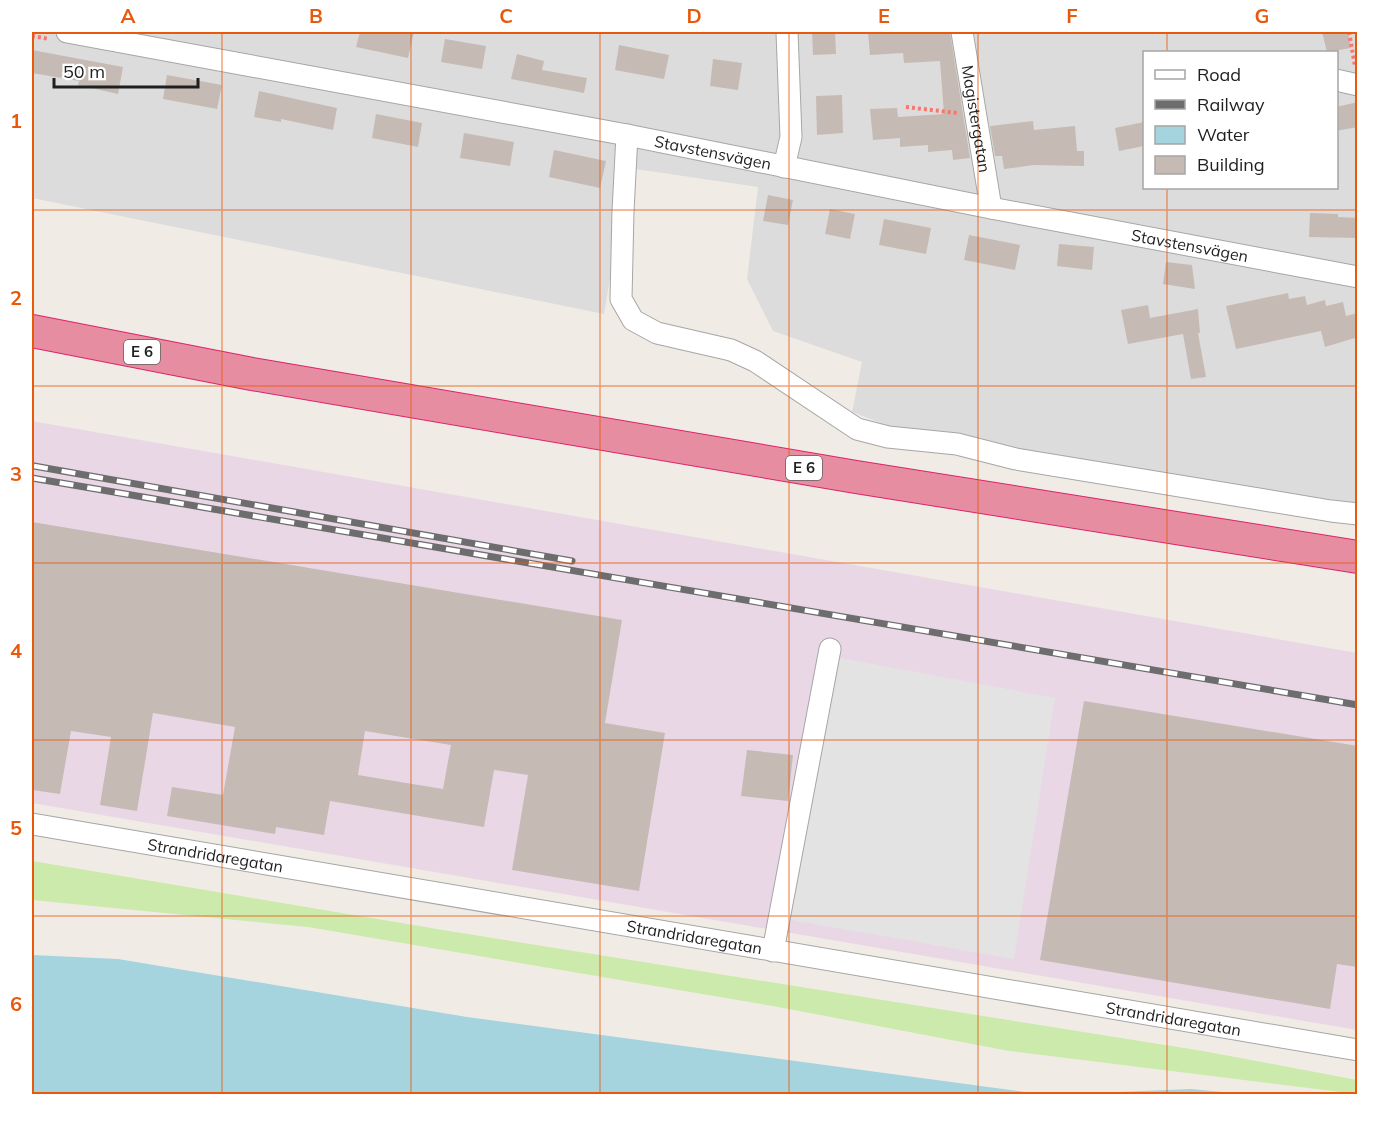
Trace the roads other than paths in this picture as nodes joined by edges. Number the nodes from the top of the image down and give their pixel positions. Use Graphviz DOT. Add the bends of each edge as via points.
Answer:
graph roads {
  1 [pos="67,32"];
  2 [pos="787,32"];
  3 [pos="962,32"];
  4 [pos="627,135"];
  5 [pos="783,167"];
  6 [pos="991,208"];
  7 [pos="1358,277"];
  8 [pos="32,331"];
  9 [pos="32,348"];
  10 [pos="252,374"];
  11 [pos="1358,514"];
  12 [pos="1358,557"];
  13 [pos="830,649"];
  14 [pos="32,824"];
  15 [pos="773,951"];
  16 [pos="1358,1050"];
  1 -- 4 [label="street, Stavstensvägen"];
  2 -- 5 [label="street" via="791,137"];
  3 -- 6 [label="street, Magistergatan"];
  4 -- 5 [label="street, Stavstensvägen"];
  4 -- 11 [label="street" via="621,299 633,320 657,333 731,351 755,361 857,429"];
  5 -- 6 [label="street, Stavstensvägen"];
  6 -- 7 [label="street, Stavstensvägen"];
  8 -- 10 [label="highway, E 6"];
  9 -- 10 [label="highway, E 6"];
  10 -- 12 [label="highway, E 6" via="856,477"];
  13 -- 15 [label="street"];
  14 -- 15 [label="street, Strandridaregatan"];
  15 -- 16 [label="street, Strandridaregatan"];
}
